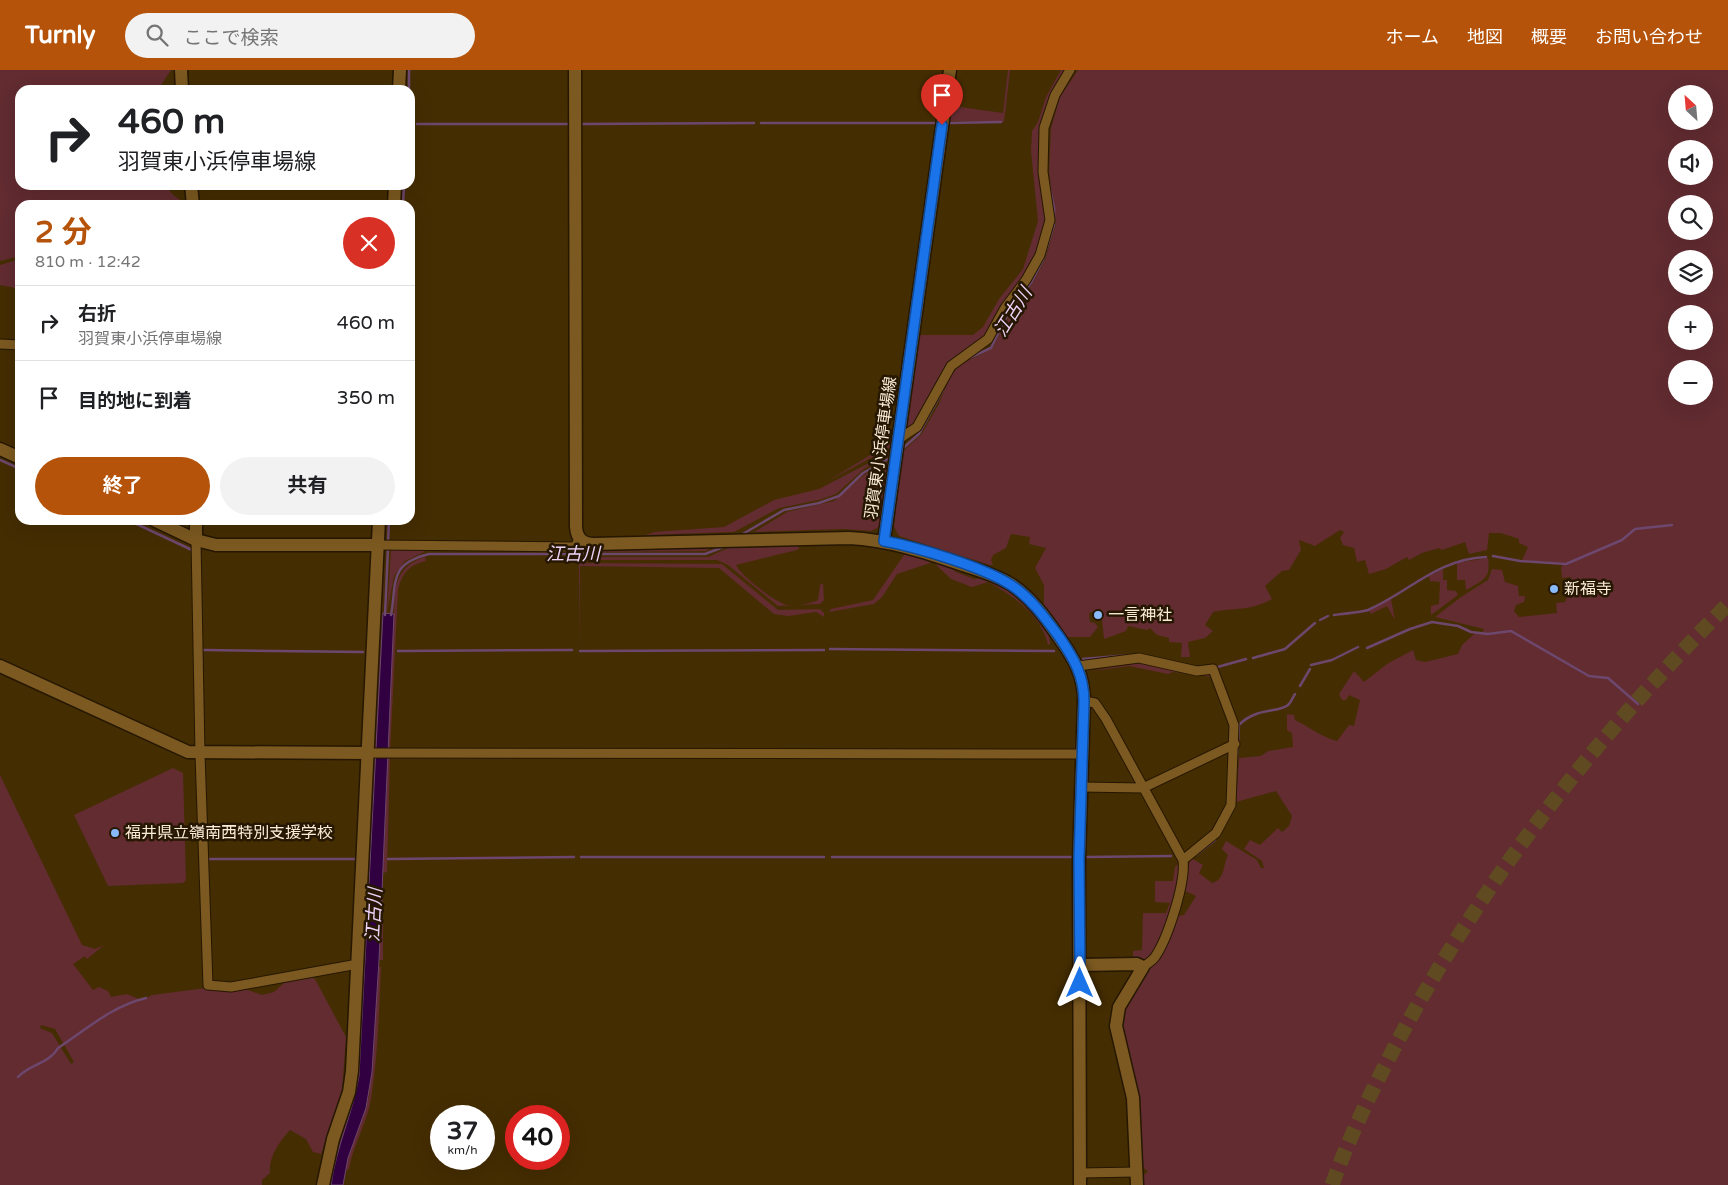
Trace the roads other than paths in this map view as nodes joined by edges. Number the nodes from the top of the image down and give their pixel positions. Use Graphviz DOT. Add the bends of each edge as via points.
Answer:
graph roads {
  1 [pos="180,70"];
  2 [pos="400,70"];
  3 [pos="576,70"];
  4 [pos="950,70"];
  5 [pos="1070,70"];
  6 [pos="182,85"];
  7 [pos="399,85"];
  8 [pos="0,344"];
  9 [pos="15,344"];
  10 [pos="0,449"];
  11 [pos="898,449"];
  12 [pos="15,456"];
  13 [pos="164,525"];
  14 [pos="196,525"];
  15 [pos="380,525"];
  16 [pos="580,539"];
  17 [pos="196,540"];
  18 [pos="884,541"];
  19 [pos="384,546"];
  20 [pos="0,666"];
  21 [pos="1078,666"];
  22 [pos="1084,701"];
  23 [pos="1235,744"];
  24 [pos="200,754"];
  25 [pos="371,754"];
  26 [pos="1082,754"];
  27 [pos="1081,787"];
  28 [pos="1143,788"];
  29 [pos="1183,860"];
  30 [pos="358,964"];
  31 [pos="1080,965"];
  32 [pos="1143,967"];
  33 [pos="1080,1179"];
  34 [pos="1137,1179"];
  35 [pos="324,1185"];
  1 -- 6 [label="street"];
  2 -- 7 [label="street"];
  3 -- 16 [label="street" via="576,527"];
  4 -- 11 [label="street, 羽賀東小浜停車場線"];
  5 -- 11 [label="street" via="1054,95 1044,128 1043,172 1050,220 1040,255 988,339 951,366 917,427"];
  8 -- 9 [label="street"];
  10 -- 12 [label="street"];
  11 -- 18 [label="street, 羽賀東小浜停車場線"];
  13 -- 17 [label="street"];
  14 -- 17 [label="street"];
  15 -- 19 [label="street"];
  16 -- 18 [label="street" via="594,544 849,538"];
  16 -- 19 [label="street" via="575,547"];
  17 -- 19 [label="street" via="224,545"];
  17 -- 24 [label="street"];
  18 -- 21 [label="street, 羽賀東小浜停車場線" via="942,557 1010,584 1039,610"];
  19 -- 25 [label="street"];
  20 -- 24 [label="street" via="188,752"];
  21 -- 22 [label="street, 羽賀東小浜停車場線" via="1083,680"];
  21 -- 23 [label="street" via="1140,658 1197,671 1213,669 1232,716"];
  22 -- 26 [label="street, 羽賀東小浜停車場線"];
  22 -- 28 [label="street" via="1095,703 1103,714"];
  23 -- 28 [label="street"];
  23 -- 29 [label="street" via="1229,812 1211,838"];
  24 -- 25 [label="street"];
  24 -- 30 [label="street" via="208,985 231,987"];
  25 -- 26 [label="street"];
  25 -- 30 [label="street"];
  26 -- 27 [label="street, 羽賀東小浜停車場線"];
  27 -- 28 [label="street"];
  27 -- 31 [label="street, 羽賀東小浜停車場線"];
  28 -- 29 [label="street"];
  29 -- 32 [label="street" via="1182,877 1161,946"];
  30 -- 35 [label="street" via="349,1092 333,1139"];
  31 -- 32 [label="street" via="1137,964"];
  31 -- 33 [label="street, 羽賀東小浜停車場線"];
  32 -- 34 [label="street" via="1119,1007 1116,1026 1133,1098"];
  33 -- 34 [label="street"];
}
